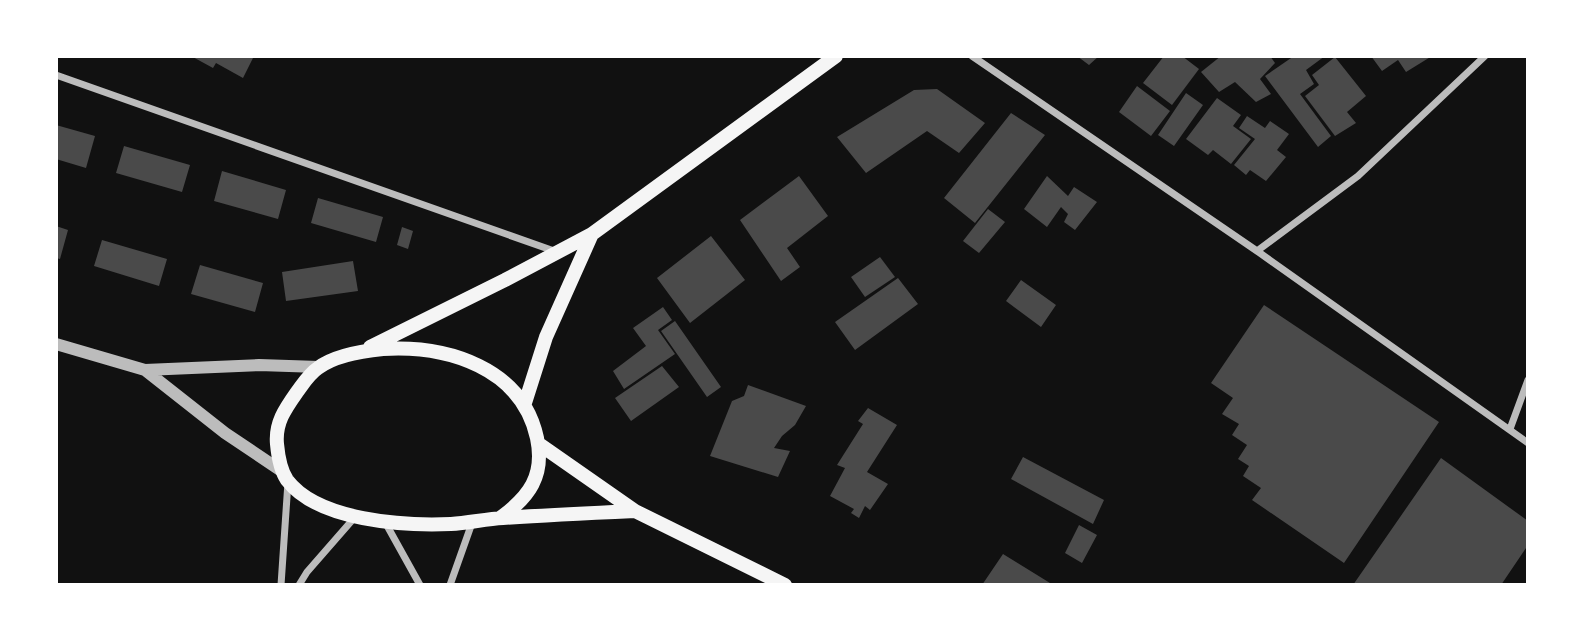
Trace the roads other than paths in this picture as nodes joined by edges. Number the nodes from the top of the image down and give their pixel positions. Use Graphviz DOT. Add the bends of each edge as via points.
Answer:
graph roads {
  1 [pos="836,56"];
  2 [pos="972,56"];
  3 [pos="1485,56"];
  4 [pos="56,75"];
  5 [pos="592,234"];
  6 [pos="1257,251"];
  7 [pos="557,252"];
  8 [pos="56,344"];
  9 [pos="362,351"];
  10 [pos="319,367"];
  11 [pos="145,370"];
  12 [pos="1528,380"];
  13 [pos="525,403"];
  14 [pos="1510,429"];
  15 [pos="1528,443"];
  16 [pos="539,444"];
  17 [pos="286,476"];
  18 [pos="635,511"];
  19 [pos="355,517"];
  20 [pos="500,518"];
  21 [pos="384,522"];
  22 [pos="472,522"];
  23 [pos="281,585"];
  24 [pos="299,585"];
  25 [pos="420,585"];
  26 [pos="450,585"];
  27 [pos="785,585"];
  1 -- 5 [label="main road"];
  2 -- 6 [label="street"];
  3 -- 6 [label="street" via="1358,176"];
  4 -- 7 [label="street"];
  5 -- 7 [label="main road"];
  5 -- 13 [label="main road" via="547,337"];
  6 -- 14 [label="street"];
  7 -- 9 [label="main road"];
  8 -- 11 [label="street"];
  9 -- 10 [label="main road"];
  9 -- 13 [label="main road" via="430,350 459,358 504,381"];
  10 -- 11 [label="street"];
  10 -- 17 [label="main road" via="285,408 276,428"];
  11 -- 17 [label="street"];
  12 -- 14 [label="street"];
  13 -- 16 [label="main road"];
  14 -- 15 [label="street"];
  16 -- 18 [label="main road"];
  16 -- 20 [label="main road" via="531,489"];
  17 -- 19 [label="main road" via="311,499"];
  17 -- 23 [label="street"];
  18 -- 20 [label="main road"];
  18 -- 27 [label="main road"];
  19 -- 21 [label="main road"];
  19 -- 24 [label="street"];
  20 -- 22 [label="main road"];
  21 -- 22 [label="main road"];
  21 -- 25 [label="street"];
  22 -- 26 [label="street"];
}
